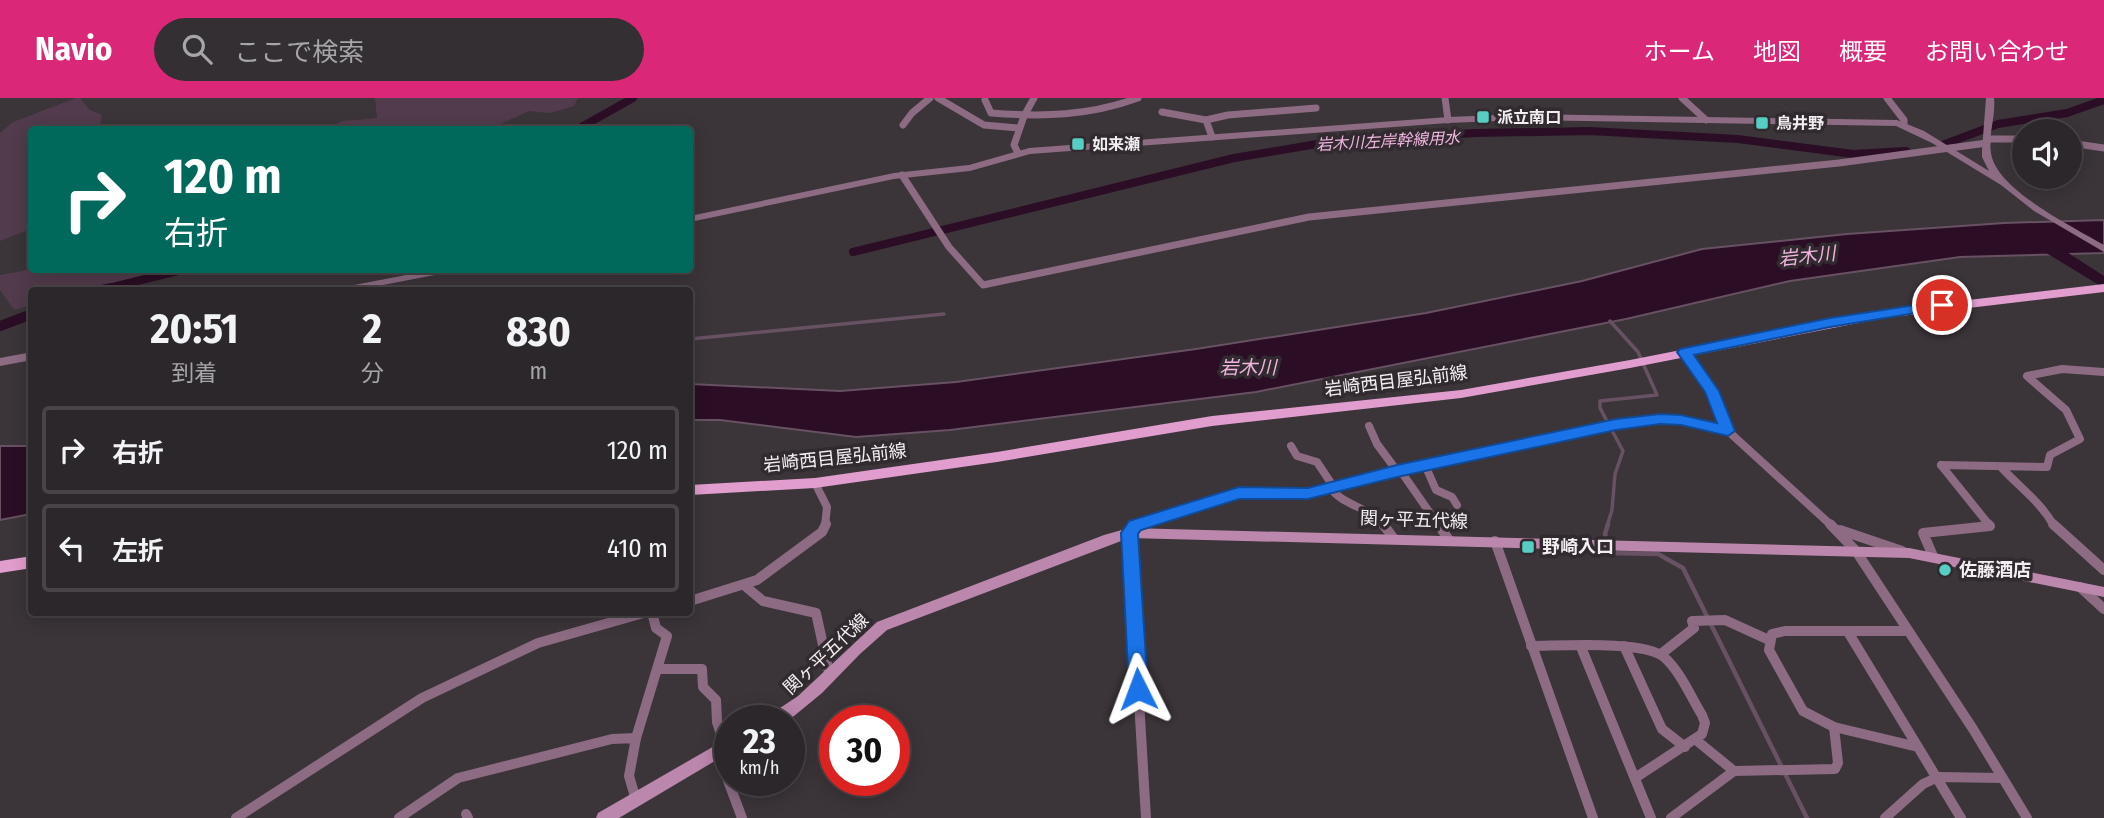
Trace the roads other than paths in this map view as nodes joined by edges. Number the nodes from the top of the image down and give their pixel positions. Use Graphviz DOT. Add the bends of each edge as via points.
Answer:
graph roads {
  1 [pos="930,98"];
  2 [pos="938,98"];
  3 [pos="1034,98"];
  4 [pos="1138,98"];
  5 [pos="1445,98"];
  6 [pos="1682,98"];
  7 [pos="1887,98"];
  8 [pos="1990,98"];
  9 [pos="985,100"];
  10 [pos="1316,108"];
  11 [pos="1162,112"];
  12 [pos="1024,116"];
  13 [pos="1206,120"];
  14 [pos="1448,120"];
  15 [pos="1706,120"];
  16 [pos="903,125"];
  17 [pos="1904,125"];
  18 [pos="1019,128"];
  19 [pos="1988,134"];
  20 [pos="1212,137"];
  21 [pos="2012,137"];
  22 [pos="2082,145"];
  23 [pos="2104,148"];
  24 [pos="1947,150"];
  25 [pos="1018,153"];
  26 [pos="902,175"];
  27 [pos="2003,183"];
  28 [pos="693,218"];
  29 [pos="2104,248"];
  30 [pos="431,273"];
  31 [pos="359,287"];
  32 [pos="2101,289"];
  33 [pos="1685,352"];
  34 [pos="28,357"];
  35 [pos="0,362"];
  36 [pos="2104,372"];
  37 [pos="1369,426"];
  38 [pos="1728,431"];
  39 [pos="1291,446"];
  40 [pos="1425,465"];
  41 [pos="2001,467"];
  42 [pos="1399,471"];
  43 [pos="815,483"];
  44 [pos="1331,487"];
  45 [pos="693,490"];
  46 [pos="1457,505"];
  47 [pos="1832,526"];
  48 [pos="1129,533"];
  49 [pos="1394,539"];
  50 [pos="1449,540"];
  51 [pos="1494,541"];
  52 [pos="1856,551"];
  53 [pos="1909,553"];
  54 [pos="1933,556"];
  55 [pos="28,563"];
  56 [pos="0,567"];
  57 [pos="2104,570"];
  58 [pos="745,586"];
  59 [pos="2080,587"];
  60 [pos="2104,592"];
  61 [pos="693,600"];
  62 [pos="2104,609"];
  63 [pos="635,616"];
  64 [pos="651,616"];
  65 [pos="1907,631"];
  66 [pos="1848,632"];
  67 [pos="1769,640"];
  68 [pos="1531,646"];
  69 [pos="1624,646"];
  70 [pos="1581,647"];
  71 [pos="1661,654"];
  72 [pos="659,669"];
  73 [pos="830,677"];
  74 [pos="716,705"];
  75 [pos="799,705"];
  76 [pos="1834,727"];
  77 [pos="636,738"];
  78 [pos="1696,740"];
  79 [pos="1685,747"];
  80 [pos="1918,747"];
  81 [pos="714,753"];
  82 [pos="1734,771"];
  83 [pos="1938,777"];
  84 [pos="1635,778"];
  85 [pos="2002,778"];
  86 [pos="736,796"];
  87 [pos="636,800"];
  88 [pos="236,818"];
  89 [pos="399,818"];
  90 [pos="604,818"];
  91 [pos="742,818"];
  92 [pos="1146,818"];
  93 [pos="1593,818"];
  94 [pos="1651,818"];
  95 [pos="1671,818"];
  96 [pos="1885,818"];
  97 [pos="1961,818"];
  98 [pos="2028,818"];
  1 -- 16 [label="street"];
  2 -- 18 [label="street" via="984,125"];
  3 -- 12 [label="street"];
  4 -- 12 [label="street" via="1075,117"];
  5 -- 14 [label="street"];
  6 -- 15 [label="street"];
  7 -- 17 [label="street"];
  8 -- 19 [label="street"];
  9 -- 12 [label="street" via="991,113"];
  10 -- 13 [label="street"];
  11 -- 13 [label="street"];
  12 -- 18 [label="street"];
  13 -- 20 [label="street"];
  14 -- 15 [label="street" via="1566,116"];
  14 -- 20 [label="street"];
  15 -- 17 [label="street"];
  17 -- 24 [label="street"];
  18 -- 25 [label="street" via="1014,145"];
  19 -- 21 [label="street"];
  19 -- 24 [label="street"];
  19 -- 27 [label="street" via="1987,158"];
  20 -- 25 [label="street"];
  22 -- 23 [label="street"];
  24 -- 26 [label="street" via="1309,218 988,285 966,269"];
  24 -- 27 [label="street"];
  25 -- 26 [label="street" via="971,168"];
  26 -- 28 [label="street"];
  27 -- 29 [label="street"];
  30 -- 31 [label="street"];
  32 -- 33 [label="main road, 岩崎西目屋弘前線" via="1895,312"];
  33 -- 38 [label="street" via="1712,391"];
  33 -- 43 [label="main road, 岩崎西目屋弘前線" via="1461,394 1212,421"];
  34 -- 35 [label="street"];
  36 -- 41 [label="street" via="2062,369 2027,376 2067,409 2080,439 2050,455 2048,467"];
  37 -- 42 [label="street"];
  38 -- 40 [label="street" via="1660,419 1616,424"];
  38 -- 47 [label="street"];
  39 -- 44 [label="street" via="1297,456 1317,462"];
  40 -- 42 [label="street"];
  40 -- 46 [label="street" via="1436,490 1452,497"];
  41 -- 54 [label="street" via="1941,464 1990,526 1923,533"];
  41 -- 57 [label="street" via="2044,508 2055,528"];
  42 -- 44 [label="street"];
  42 -- 50 [label="street"];
  43 -- 45 [label="main road, 岩崎西目屋弘前線"];
  43 -- 58 [label="street" via="828,504 829,522 822,532"];
  44 -- 48 [label="street" via="1308,494 1239,493 1135,526"];
  44 -- 49 [label="street" via="1335,495 1375,514"];
  47 -- 52 [label="street"];
  47 -- 53 [label="street"];
  48 -- 49 [label="main road, 関ヶ平五代線"];
  48 -- 73 [label="main road, 関ヶ平五代線" via="882,626"];
  48 -- 92 [label="street"];
  49 -- 50 [label="main road, 関ヶ平五代線"];
  50 -- 51 [label="main road, 関ヶ平五代線"];
  51 -- 52 [label="main road, 関ヶ平五代線"];
  51 -- 68 [label="street"];
  52 -- 53 [label="main road, 関ヶ平五代線"];
  52 -- 65 [label="street"];
  53 -- 54 [label="main road, 関ヶ平五代線"];
  54 -- 59 [label="main road, 関ヶ平五代線"];
  55 -- 56 [label="main road"];
  58 -- 61 [label="street"];
  58 -- 73 [label="street" via="763,601 816,613"];
  59 -- 60 [label="main road, 関ヶ平五代線"];
  59 -- 62 [label="street"];
  63 -- 88 [label="street" via="538,643 422,698"];
  64 -- 72 [label="street" via="667,636"];
  65 -- 66 [label="street"];
  65 -- 85 [label="street"];
  66 -- 67 [label="street" via="1785,631 1772,634"];
  66 -- 80 [label="street"];
  67 -- 71 [label="street" via="1725,620 1692,621 1694,628"];
  67 -- 76 [label="street" via="1769,650 1804,711"];
  68 -- 70 [label="street"];
  68 -- 93 [label="street"];
  69 -- 70 [label="street"];
  69 -- 71 [label="street"];
  69 -- 79 [label="street" via="1662,729"];
  70 -- 84 [label="street"];
  71 -- 78 [label="street" via="1702,715 1705,723"];
  72 -- 74 [label="street" via="702,669 703,687"];
  72 -- 77 [label="street"];
  73 -- 75 [label="main road, 関ヶ平五代線"];
  76 -- 80 [label="street"];
  76 -- 82 [label="street" via="1835,769"];
  77 -- 87 [label="street" via="629,776"];
  77 -- 89 [label="street" via="612,739 458,778"];
  78 -- 79 [label="street"];
  78 -- 82 [label="street"];
  79 -- 84 [label="street"];
  80 -- 83 [label="street"];
  81 -- 87 [label="main road"];
  82 -- 95 [label="street"];
  83 -- 85 [label="street"];
  83 -- 96 [label="street" via="1923,784"];
  83 -- 97 [label="street"];
  84 -- 94 [label="street"];
  85 -- 98 [label="street"];
  86 -- 91 [label="street"];
  87 -- 90 [label="main road"];
}
